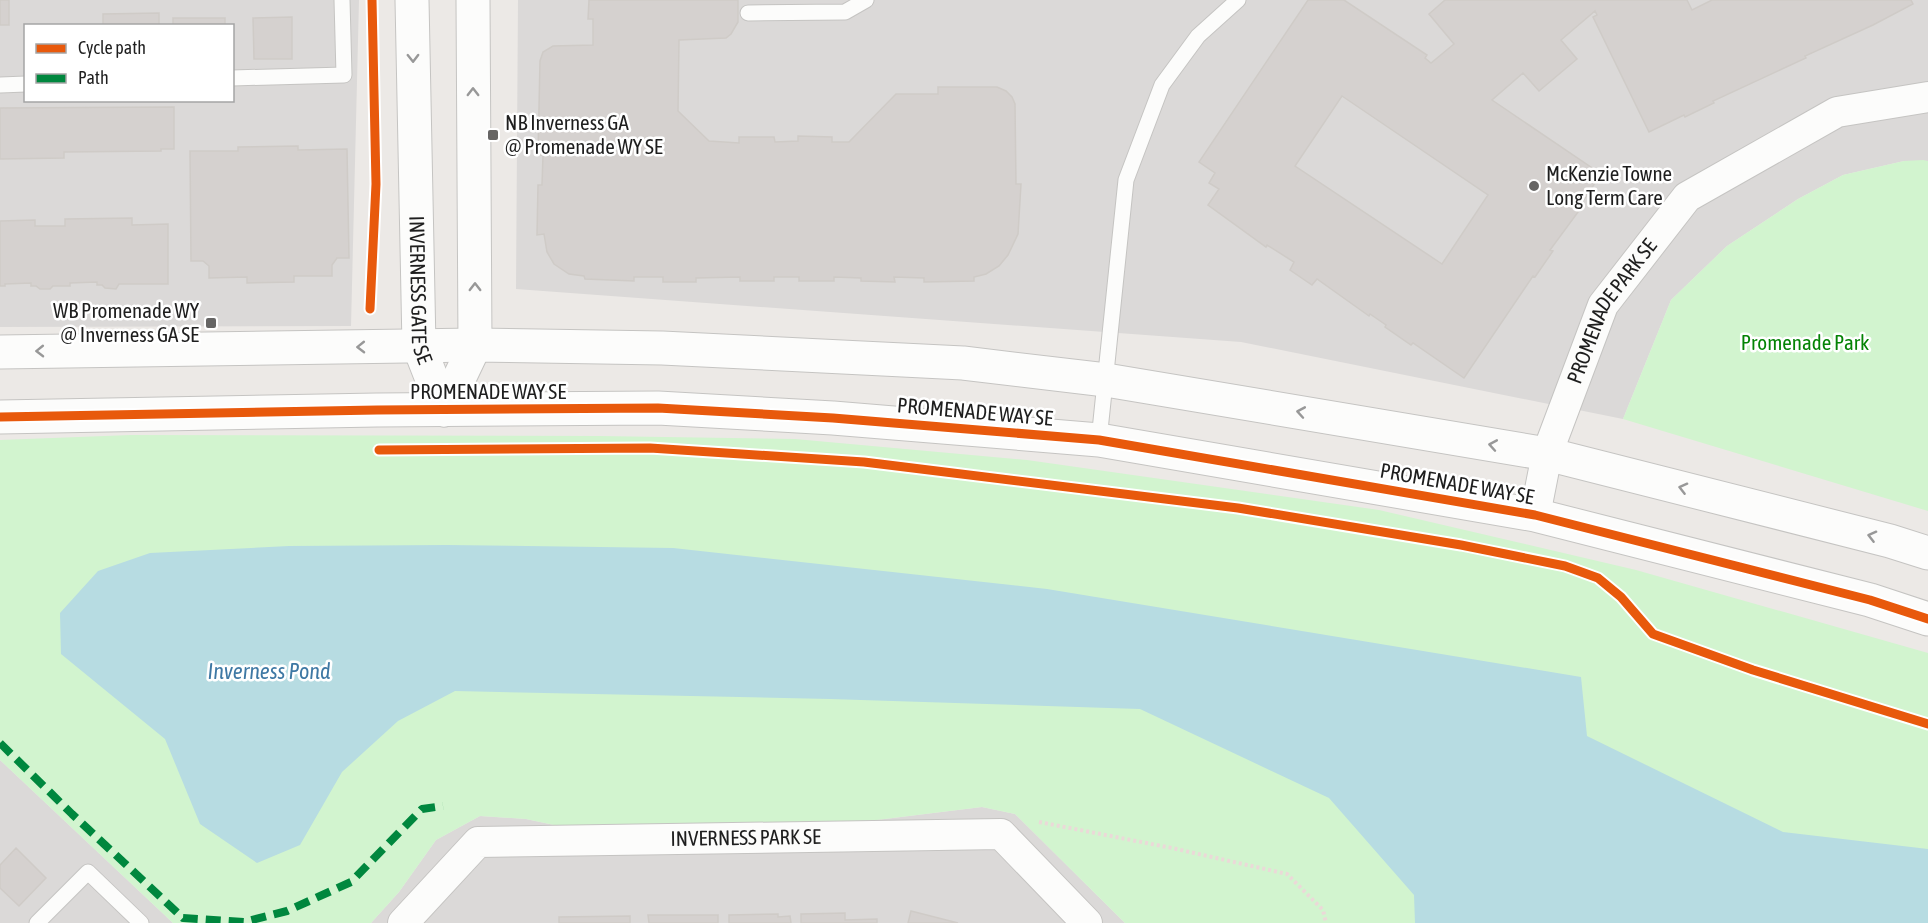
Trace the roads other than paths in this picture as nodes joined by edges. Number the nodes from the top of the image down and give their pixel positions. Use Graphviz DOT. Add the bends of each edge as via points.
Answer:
graph roads {
  1 [pos="342,0"];
  2 [pos="412,0"];
  3 [pos="473,0"];
  4 [pos="866,0"];
  5 [pos="1238,0"];
  6 [pos="747,13"];
  7 [pos="234,78"];
  8 [pos="24,84"];
  9 [pos="0,85"];
  10 [pos="1928,97"];
  11 [pos="475,345"];
  12 [pos="419,346"];
  13 [pos="0,352"];
  14 [pos="1106,380"];
  15 [pos="444,410"];
  16 [pos="0,417"];
  17 [pos="1099,440"];
  18 [pos="1546,454"];
  19 [pos="1535,515"];
  20 [pos="1928,553"];
  21 [pos="1928,619"];
  22 [pos="38,923"];
  23 [pos="141,923"];
  24 [pos="403,923"];
  25 [pos="1087,923"];
  1 -- 7 [label="lane" via="344,75"];
  2 -- 12 [label="street, INVERNESS GATE SE, one-way"];
  11 -- 3 [label="street, INVERNESS GATE SE, one-way"];
  4 -- 6 [label="lane" via="845,12"];
  5 -- 14 [label="lane" via="1198,36 1162,85 1126,180"];
  8 -- 9 [label="lane"];
  10 -- 18 [label="street, PROMENADE PARK SE" via="1837,112 1687,197 1603,304"];
  11 -- 12 [label="street"];
  11 -- 14 [label="street" via="662,348 963,363"];
  11 -- 15 [label="street, INVERNESS GATE SE"];
  12 -- 13 [label="street, one-way"];
  12 -- 15 [label="street, INVERNESS GATE SE"];
  14 -- 17 [label="lane"];
  18 -- 14 [label="street, one-way"];
  15 -- 16 [label="street, PROMENADE WAY SE"];
  15 -- 17 [label="street, PROMENADE WAY SE" via="658,408"];
  17 -- 19 [label="street, PROMENADE WAY SE"];
  18 -- 19 [label="street, PROMENADE PARK SE"];
  20 -- 18 [label="street, one-way" via="1890,540"];
  19 -- 21 [label="street, PROMENADE WAY SE" via="1870,600"];
  22 -- 23 [label="lane" via="88,872"];
  24 -- 25 [label="street, INVERNESS PARK SE" via="478,842 1000,834"];
}
